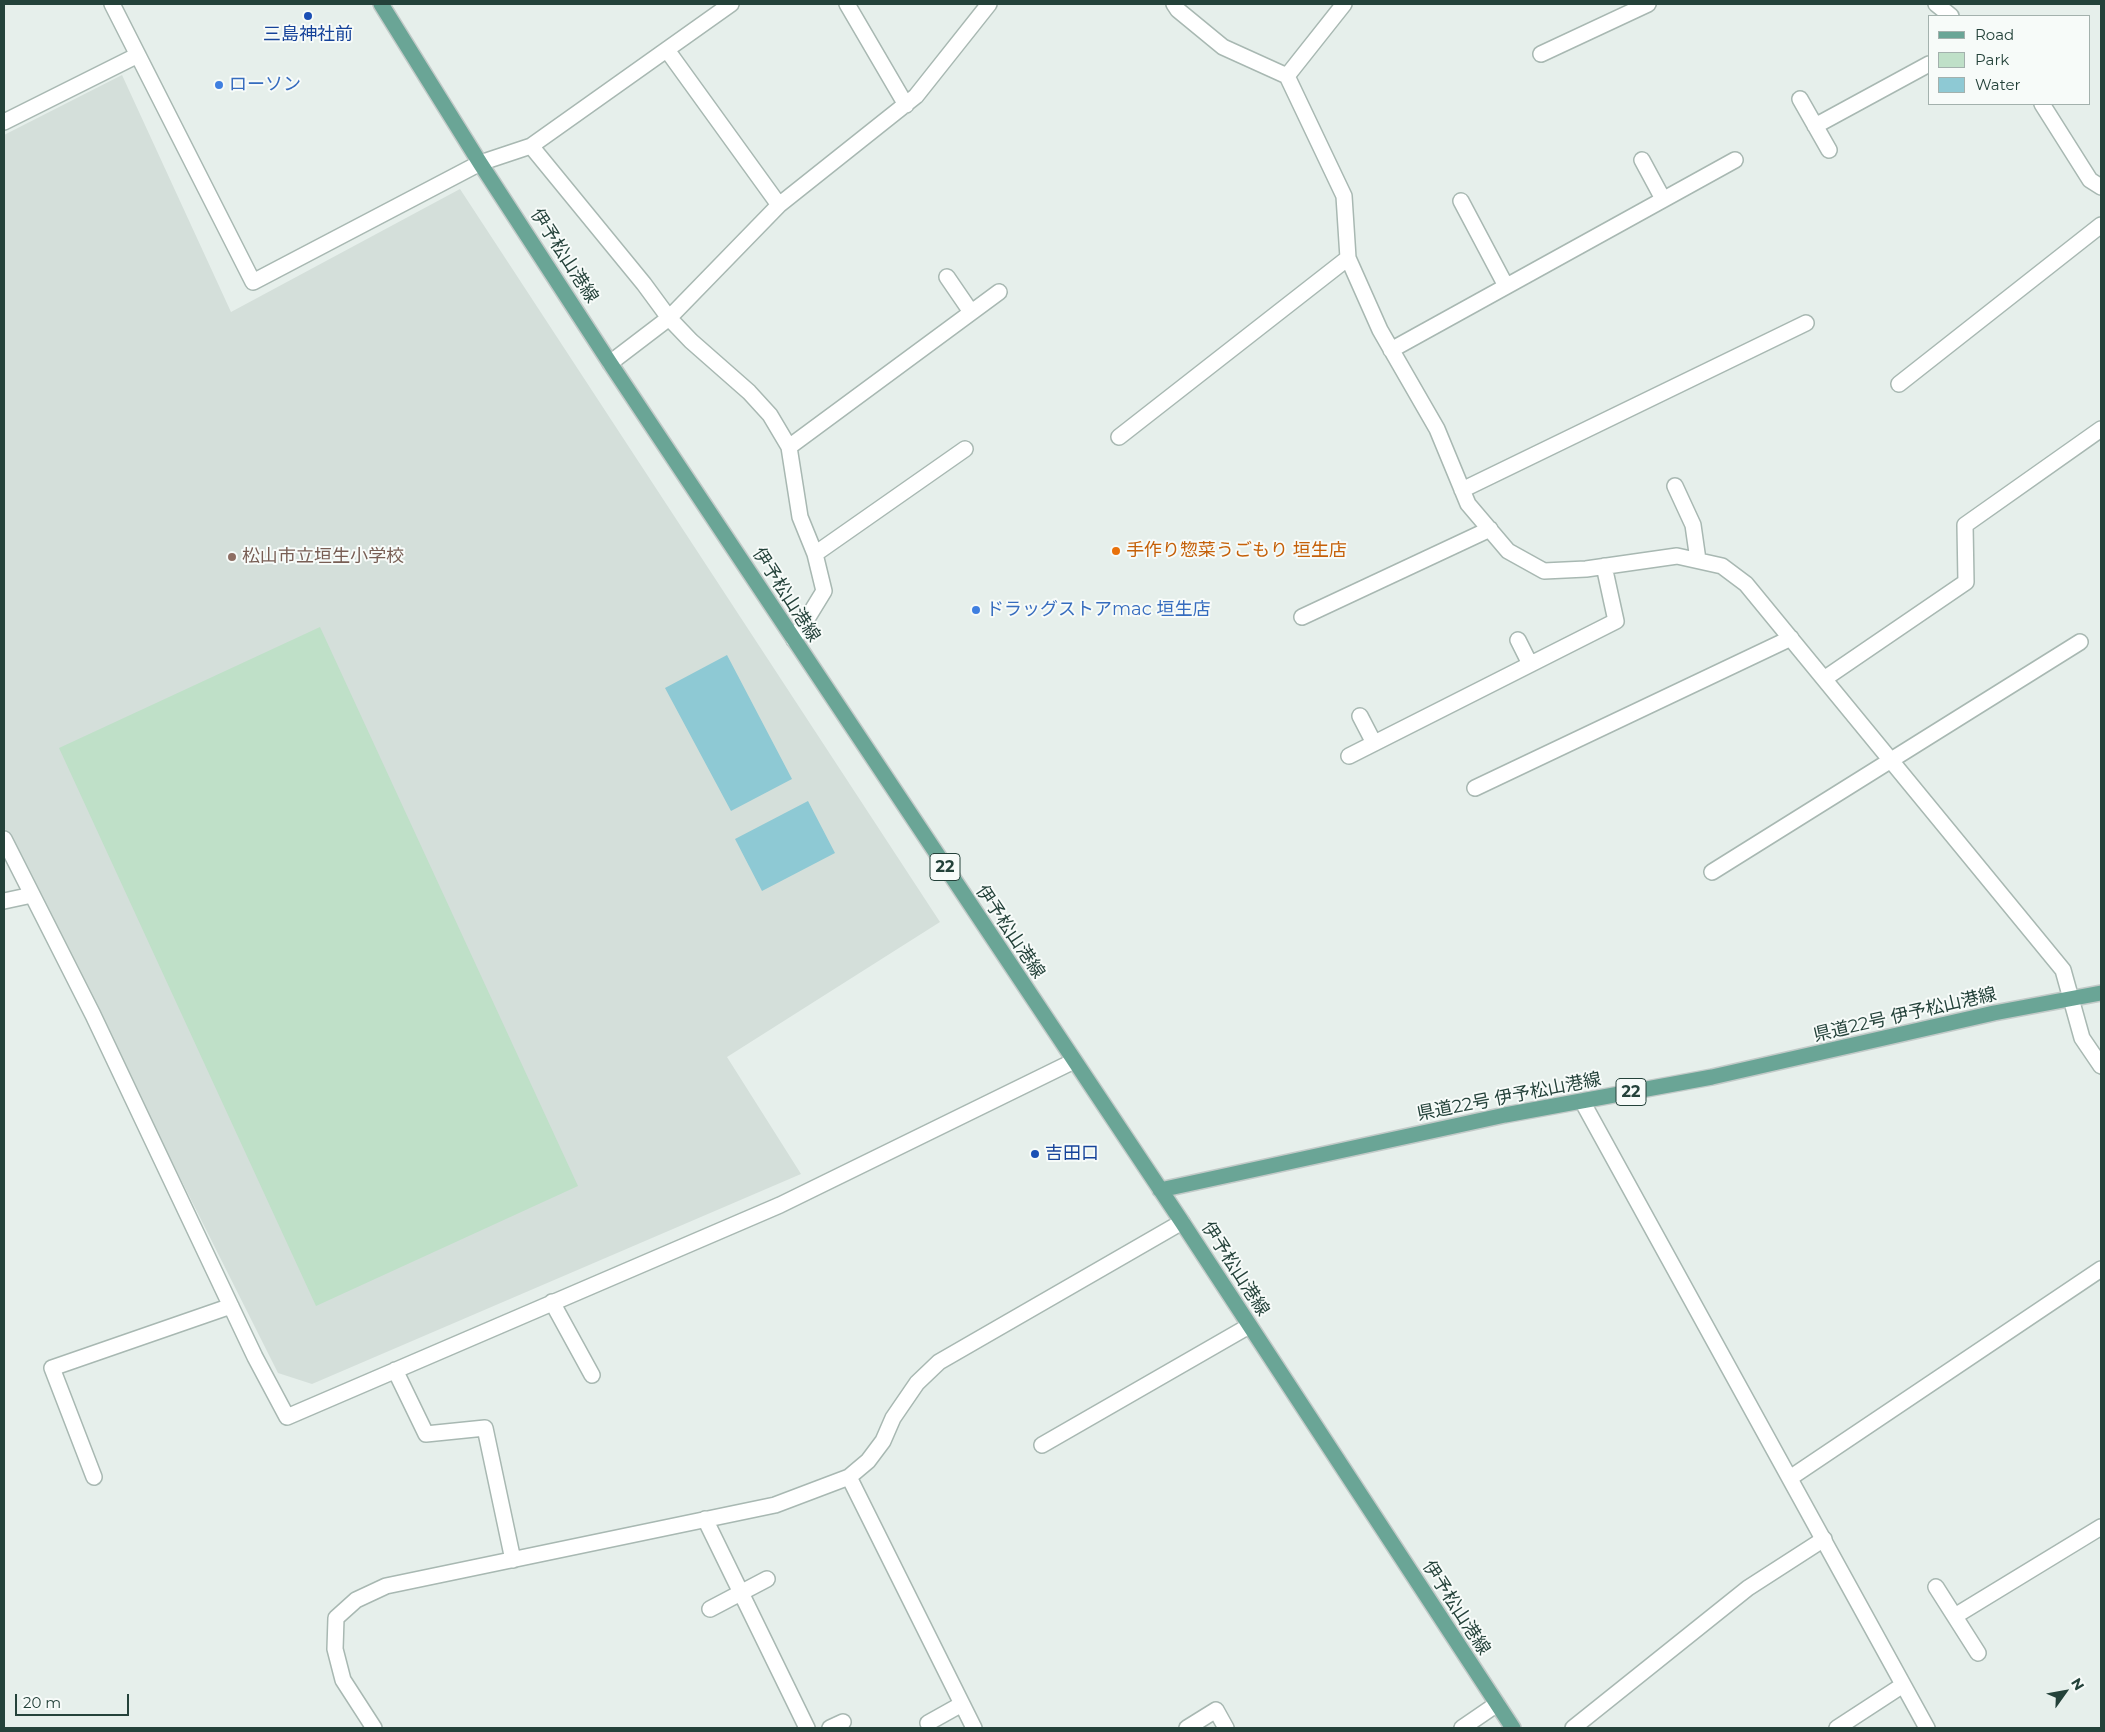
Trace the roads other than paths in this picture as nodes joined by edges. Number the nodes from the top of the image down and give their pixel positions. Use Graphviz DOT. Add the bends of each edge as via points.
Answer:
graph roads {
  1 [pos="112,4"];
  2 [pos="381,4"];
  3 [pos="731,4"];
  4 [pos="847,4"];
  5 [pos="989,4"];
  6 [pos="1174,4"];
  7 [pos="1648,4"];
  8 [pos="1936,4"];
  9 [pos="1341,5"];
  10 [pos="1950,15"];
  11 [pos="667,50"];
  12 [pos="1540,54"];
  13 [pos="138,55"];
  14 [pos="1928,65"];
  15 [pos="1287,76"];
  16 [pos="1800,99"];
  17 [pos="906,105"];
  18 [pos="2043,105"];
  19 [pos="4,122"];
  20 [pos="1816,126"];
  21 [pos="531,146"];
  22 [pos="1829,150"];
  23 [pos="1642,160"];
  24 [pos="1735,160"];
  25 [pos="480,162"];
  26 [pos="2101,187"];
  27 [pos="1664,200"];
  28 [pos="1461,201"];
  29 [pos="779,205"];
  30 [pos="2101,225"];
  31 [pos="1348,258"];
  32 [pos="947,277"];
  33 [pos="1506,286"];
  34 [pos="999,292"];
  35 [pos="971,312"];
  36 [pos="669,318"];
  37 [pos="1806,323"];
  38 [pos="1390,350"];
  39 [pos="610,362"];
  40 [pos="1899,384"];
  41 [pos="2101,430"];
  42 [pos="1119,437"];
  43 [pos="789,447"];
  44 [pos="966,448"];
  45 [pos="1675,486"];
  46 [pos="1462,490"];
  47 [pos="1490,529"];
  48 [pos="815,554"];
  49 [pos="1698,560"];
  50 [pos="1604,566"];
  51 [pos="1302,617"];
  52 [pos="1790,638"];
  53 [pos="794,640"];
  54 [pos="1518,640"];
  55 [pos="2080,642"];
  56 [pos="1530,664"];
  57 [pos="1824,678"];
  58 [pos="1360,716"];
  59 [pos="1374,743"];
  60 [pos="1349,756"];
  61 [pos="1892,761"];
  62 [pos="1475,788"];
  63 [pos="4,839"];
  64 [pos="1712,872"];
  65 [pos="32,895"];
  66 [pos="4,901"];
  67 [pos="2101,993"];
  68 [pos="2072,999"];
  69 [pos="1074,1061"];
  70 [pos="2101,1066"];
  71 [pos="1582,1101"];
  72 [pos="1160,1190"];
  73 [pos="1182,1222"];
  74 [pos="2101,1269"];
  75 [pos="552,1302"];
  76 [pos="230,1306"];
  77 [pos="1249,1326"];
  78 [pos="395,1370"];
  79 [pos="592,1375"];
  80 [pos="1042,1445"];
  81 [pos="94,1477"];
  82 [pos="850,1477"];
  83 [pos="1790,1478"];
  84 [pos="705,1519"];
  85 [pos="2101,1528"];
  86 [pos="1824,1539"];
  87 [pos="513,1560"];
  88 [pos="767,1579"];
  89 [pos="1936,1587"];
  90 [pos="741,1593"];
  91 [pos="710,1609"];
  92 [pos="1955,1616"];
  93 [pos="1978,1653"];
  94 [pos="1903,1685"];
  95 [pos="962,1704"];
  96 [pos="1497,1704"];
  97 [pos="928,1723"];
  98 [pos="374,1728"];
  99 [pos="807,1728"];
  100 [pos="974,1728"];
  101 [pos="1187,1728"];
  102 [pos="1226,1728"];
  103 [pos="1462,1728"];
  104 [pos="1513,1728"];
  105 [pos="1573,1728"];
  106 [pos="1837,1728"];
  107 [pos="1927,1728"];
  1 -- 13 [label="street"];
  2 -- 25 [label="main road, 伊予松山港線 / 22"];
  3 -- 11 [label="street"];
  4 -- 17 [label="street"];
  5 -- 17 [label="street"];
  6 -- 15 [label="street" via="1223,47"];
  7 -- 12 [label="street"];
  8 -- 10 [label="street"];
  9 -- 15 [label="street"];
  11 -- 21 [label="street"];
  11 -- 29 [label="street"];
  13 -- 19 [label="street"];
  13 -- 25 [label="street" via="253,282"];
  14 -- 20 [label="street"];
  15 -- 31 [label="street" via="1344,196"];
  16 -- 20 [label="street"];
  17 -- 29 [label="street"];
  18 -- 26 [label="street" via="2090,180"];
  20 -- 22 [label="street"];
  21 -- 25 [label="street"];
  21 -- 36 [label="street"];
  23 -- 27 [label="street"];
  24 -- 27 [label="street"];
  25 -- 39 [label="main road, 伊予松山港線 / 22"];
  27 -- 33 [label="street"];
  28 -- 33 [label="street"];
  29 -- 36 [label="street"];
  30 -- 40 [label="street"];
  31 -- 38 [label="street"];
  31 -- 42 [label="street"];
  32 -- 35 [label="street"];
  33 -- 38 [label="street"];
  34 -- 35 [label="street"];
  35 -- 43 [label="street"];
  36 -- 39 [label="street"];
  36 -- 43 [label="street" via="749,392 770,415"];
  37 -- 46 [label="street"];
  38 -- 46 [label="street" via="1437,429"];
  39 -- 53 [label="main road, 伊予松山港線 / 22"];
  41 -- 57 [label="street" via="1965,524 1966,582"];
  43 -- 48 [label="street" via="800,517"];
  44 -- 48 [label="street"];
  45 -- 49 [label="street" via="1693,525"];
  46 -- 47 [label="street" via="1468,504"];
  47 -- 50 [label="street" via="1508,551 1544,572"];
  47 -- 51 [label="street"];
  48 -- 53 [label="street" via="824,591"];
  49 -- 50 [label="street" via="1677,556"];
  49 -- 52 [label="street" via="1722,566 1746,584"];
  50 -- 56 [label="street" via="1616,620"];
  52 -- 57 [label="street"];
  52 -- 62 [label="street"];
  53 -- 69 [label="main road, 伊予松山港線 / 22"];
  54 -- 56 [label="street"];
  55 -- 61 [label="street"];
  56 -- 59 [label="street"];
  57 -- 61 [label="street"];
  58 -- 59 [label="street"];
  59 -- 60 [label="street"];
  61 -- 64 [label="street"];
  61 -- 68 [label="street" via="2063,970"];
  63 -- 65 [label="street"];
  65 -- 66 [label="street"];
  65 -- 76 [label="street" via="93,1015"];
  67 -- 68 [label="main road, 県道22号 伊予松山港線 / 22"];
  68 -- 70 [label="street" via="2082,1038"];
  68 -- 71 [label="main road, 県道22号 伊予松山港線 / 22" via="1994,1013 1712,1077"];
  69 -- 72 [label="main road, 伊予松山港線 / 22"];
  69 -- 75 [label="street" via="780,1205"];
  71 -- 72 [label="main road, 県道22号 伊予松山港線 / 22"];
  71 -- 83 [label="street"];
  72 -- 73 [label="main road, 伊予松山港線 / 22"];
  73 -- 77 [label="main road, 伊予松山港線 / 22"];
  73 -- 82 [label="street" via="939,1362 917,1383 893,1418 883,1441"];
  74 -- 83 [label="street"];
  75 -- 78 [label="street"];
  75 -- 79 [label="street"];
  76 -- 78 [label="street" via="287,1416"];
  76 -- 81 [label="street" via="52,1368"];
  77 -- 80 [label="street"];
  77 -- 96 [label="main road, 伊予松山港線 / 22"];
  78 -- 87 [label="street" via="426,1434 484,1428"];
  82 -- 84 [label="street" via="776,1505"];
  82 -- 95 [label="street"];
  83 -- 86 [label="street"];
  84 -- 87 [label="street"];
  84 -- 90 [label="street"];
  85 -- 92 [label="street"];
  86 -- 94 [label="street"];
  86 -- 105 [label="street" via="1748,1588"];
  87 -- 98 [label="street" via="386,1586 356,1600 336,1618 335,1649 344,1680"];
  88 -- 90 [label="street"];
  89 -- 92 [label="street"];
  90 -- 91 [label="street"];
  90 -- 99 [label="street"];
  92 -- 93 [label="street"];
  94 -- 106 [label="street"];
  94 -- 107 [label="street"];
  95 -- 97 [label="street"];
  95 -- 100 [label="street"];
  96 -- 103 [label="street"];
  96 -- 104 [label="main road, 伊予松山港線 / 22"];
  101 -- 102 [label="street" via="1216,1710"];
}
